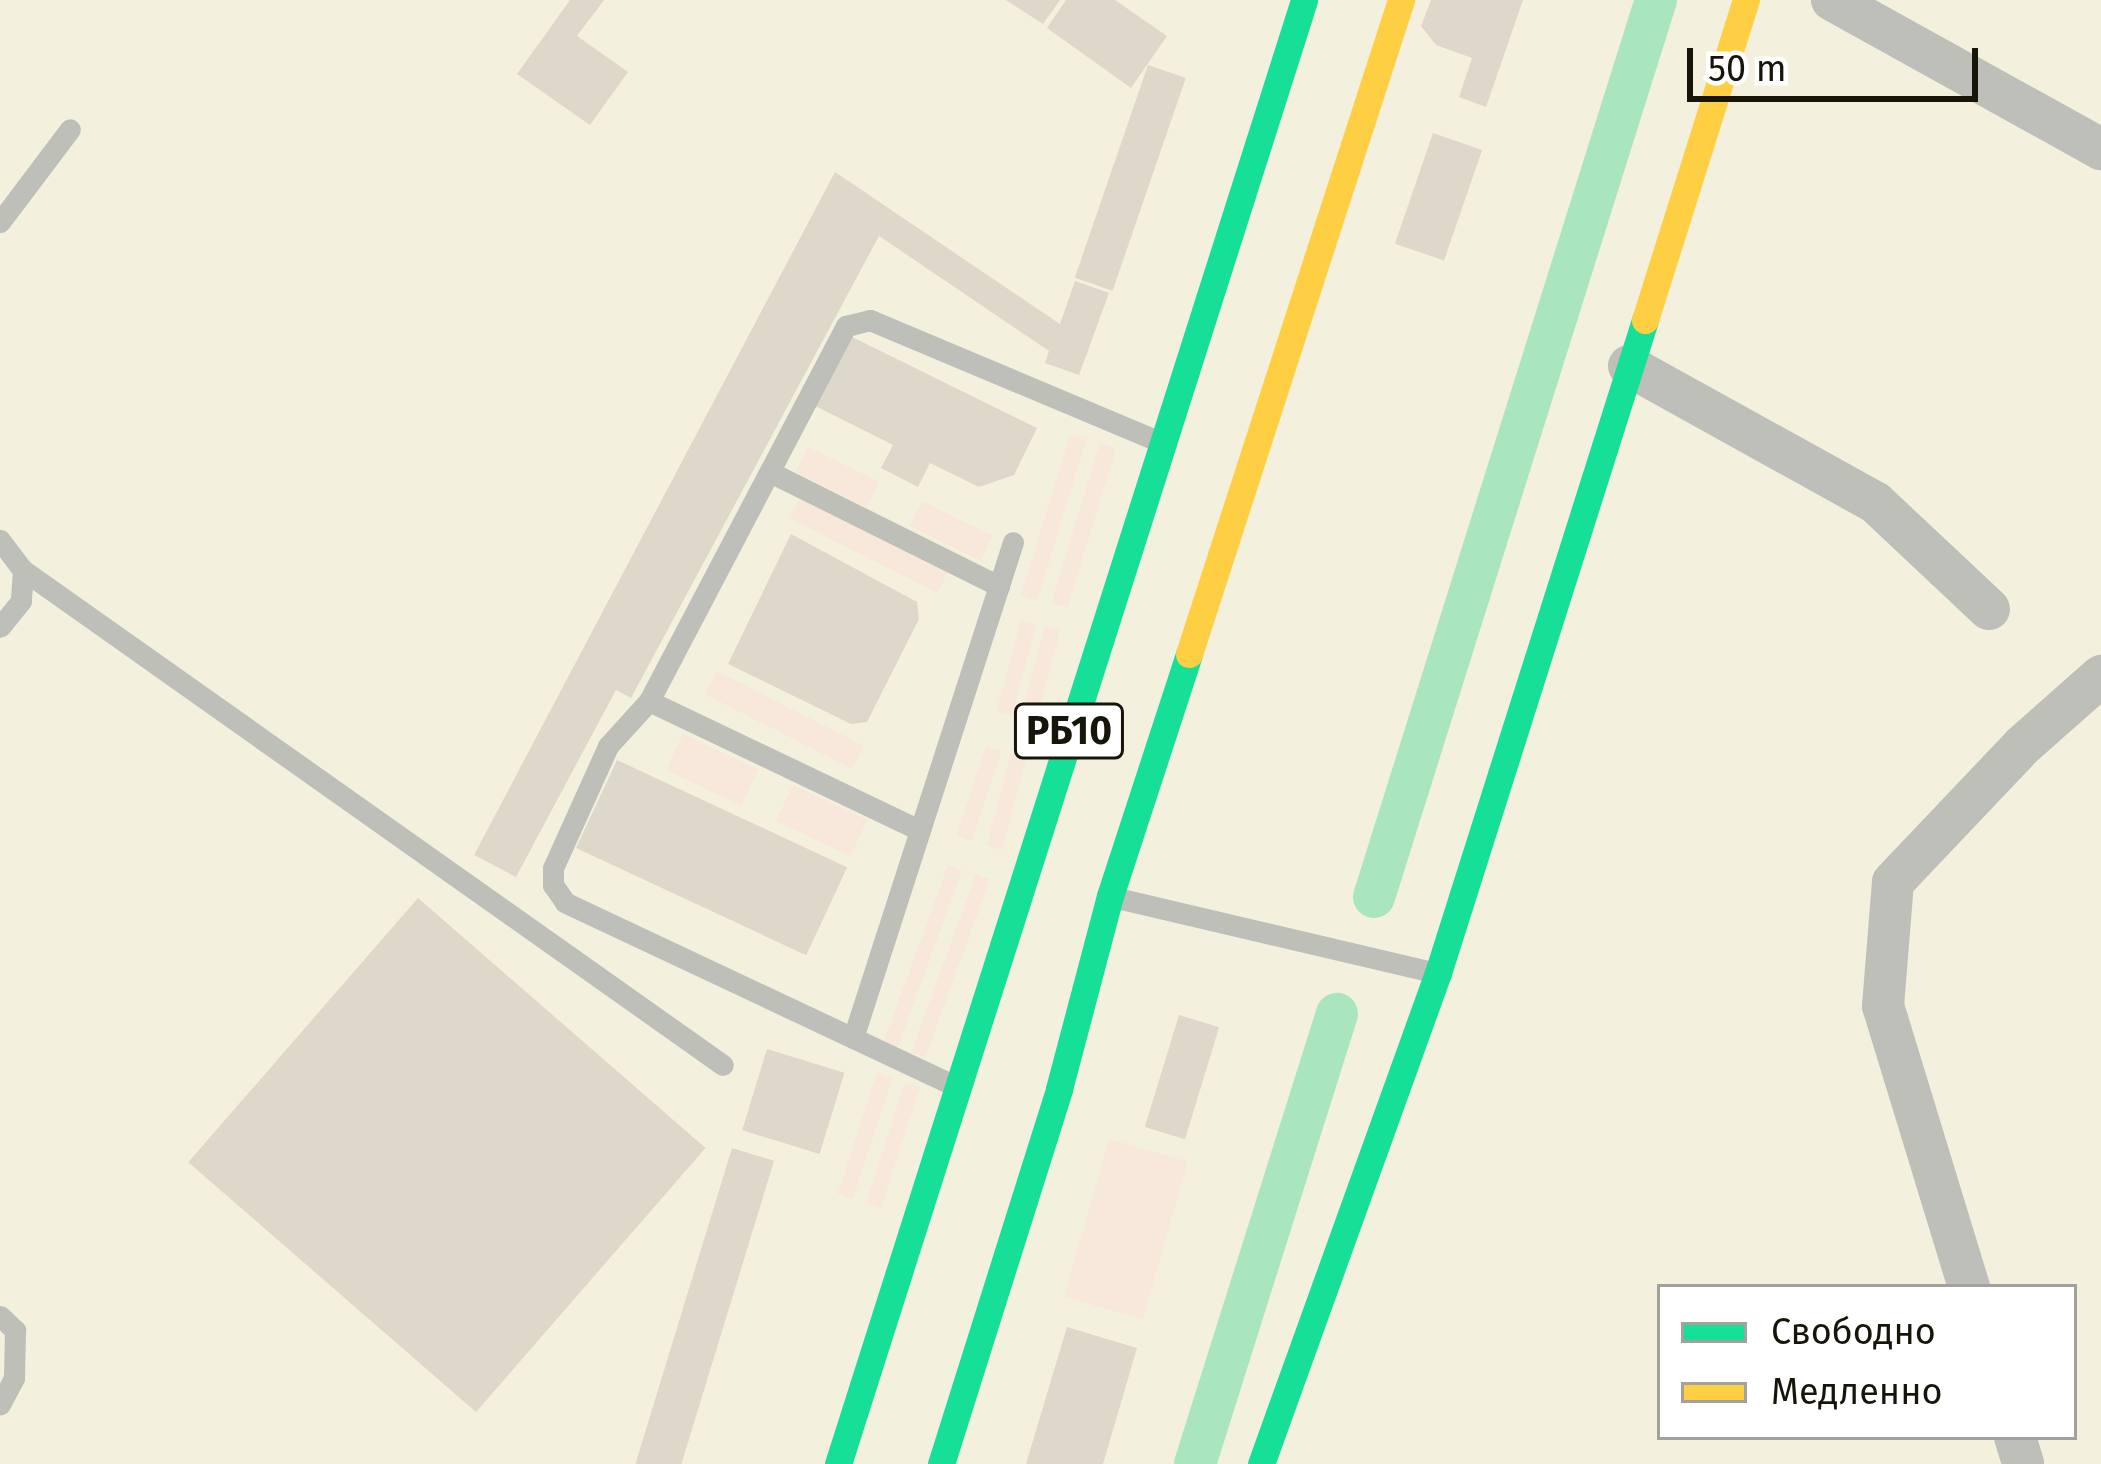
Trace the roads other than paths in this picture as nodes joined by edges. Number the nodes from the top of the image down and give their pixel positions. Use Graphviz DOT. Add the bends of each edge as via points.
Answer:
graph roads {
  1 [pos="1272,0"];
  2 [pos="1401,0"];
  3 [pos="1746,0"];
  4 [pos="1832,0"];
  5 [pos="1301,9"];
  6 [pos="70,129"];
  7 [pos="2101,149"];
  8 [pos="0,222"];
  9 [pos="1629,365"];
  10 [pos="1175,446"];
  11 [pos="770,472"];
  12 [pos="0,540"];
  13 [pos="1013,542"];
  14 [pos="23,570"];
  15 [pos="999,586"];
  16 [pos="1990,609"];
  17 [pos="0,627"];
  18 [pos="2101,676"];
  19 [pos="649,701"];
  20 [pos="920,830"];
  21 [pos="1110,896"];
  22 [pos="1438,973"];
  23 [pos="853,1038"];
  24 [pos="723,1065"];
  25 [pos="955,1086"];
  26 [pos="1968,1284"];
  27 [pos="0,1316"];
  28 [pos="0,1404"];
  29 [pos="838,1464"];
  30 [pos="941,1464"];
  31 [pos="1261,1464"];
  1 -- 5 [label="main road"];
  2 -- 21 [label="main road, РБ10" via="1241,461"];
  3 -- 9 [label="main road"];
  4 -- 7 [label="street"];
  5 -- 10 [label="main road, РБ10"];
  6 -- 8 [label="lane"];
  9 -- 16 [label="street" via="1876,503"];
  9 -- 22 [label="main road"];
  10 -- 11 [label="lane" via="870,320 846,326"];
  10 -- 25 [label="main road, РБ10"];
  11 -- 15 [label="lane"];
  11 -- 19 [label="lane"];
  12 -- 14 [label="lane"];
  13 -- 15 [label="lane"];
  14 -- 17 [label="lane" via="21,601"];
  14 -- 24 [label="lane"];
  15 -- 20 [label="lane"];
  18 -- 26 [label="street" via="1893,882 1883,1006"];
  19 -- 20 [label="lane"];
  19 -- 23 [label="lane" via="608,746 553,868 553,885 565,902"];
  20 -- 23 [label="lane"];
  21 -- 22 [label="lane"];
  21 -- 30 [label="main road, РБ10" via="1059,1089"];
  22 -- 31 [label="main road"];
  23 -- 25 [label="lane"];
  25 -- 29 [label="main road, РБ10"];
  27 -- 28 [label="lane" via="16,1330 14,1378"];
}
